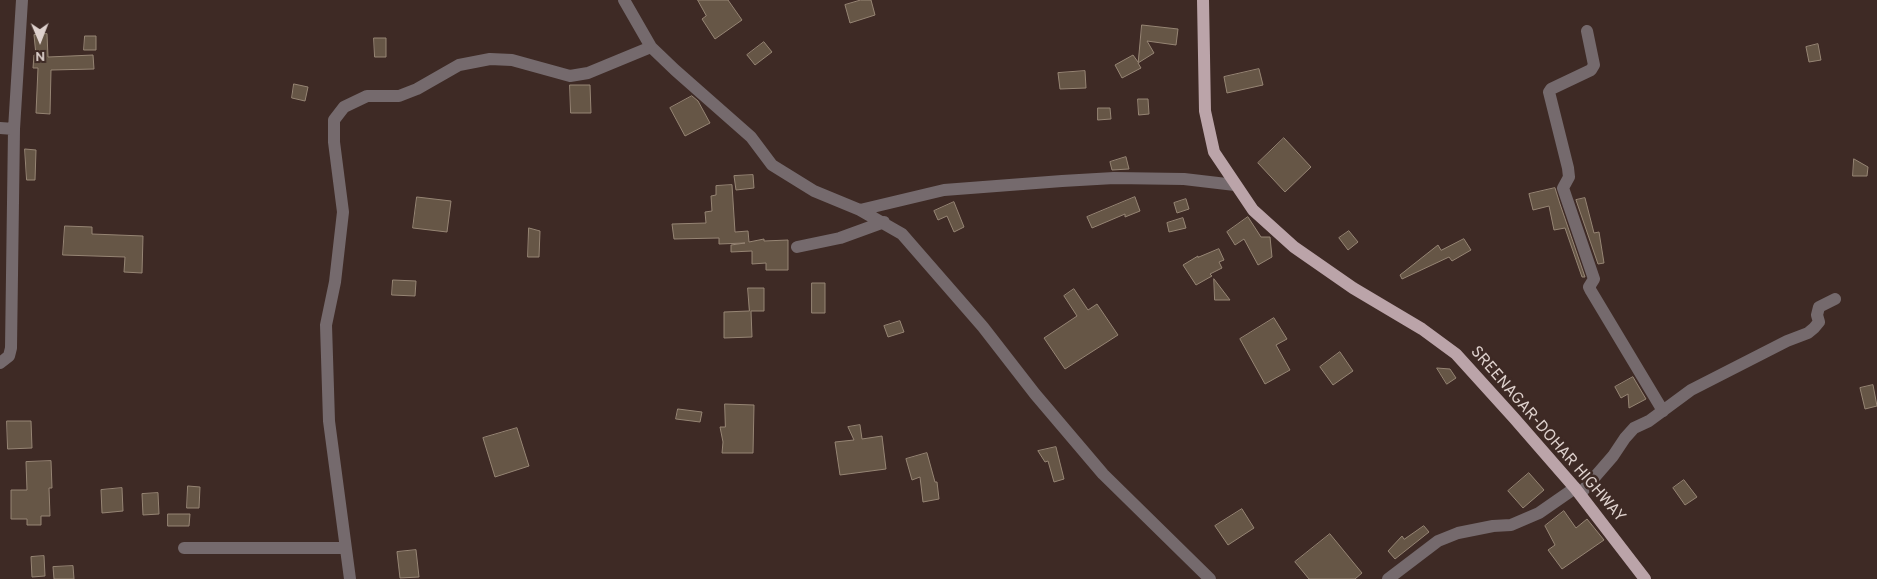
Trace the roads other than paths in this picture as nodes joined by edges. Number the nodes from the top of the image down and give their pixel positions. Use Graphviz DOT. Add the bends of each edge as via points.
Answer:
graph roads {
  1 [pos="22,0"];
  2 [pos="624,0"];
  3 [pos="1203,0"];
  4 [pos="1587,31"];
  5 [pos="651,47"];
  6 [pos="0,128"];
  7 [pos="14,129"];
  8 [pos="1235,185"];
  9 [pos="860,210"];
  10 [pos="884,222"];
  11 [pos="797,247"];
  12 [pos="1835,299"];
  13 [pos="0,363"];
  14 [pos="1663,410"];
  15 [pos="1578,491"];
  16 [pos="184,548"];
  17 [pos="345,548"];
  18 [pos="350,579"];
  19 [pos="1210,579"];
  20 [pos="1388,579"];
  21 [pos="1645,579"];
  1 -- 7 [label="street"];
  2 -- 5 [label="street"];
  3 -- 8 [label="main road, SREENAGAR-DOHAR HIGHWAY" via="1204,111 1214,152"];
  4 -- 14 [label="street" via="1594,65 1591,70 1549,92 1568,168 1569,178 1563,188 1594,279 1590,292"];
  5 -- 9 [label="street" via="751,137 772,165 814,191"];
  5 -- 17 [label="street" via="588,73 570,76 512,60 490,59 458,65 399,96 367,96 344,107 334,120 343,212 336,282 326,325 329,421"];
  6 -- 7 [label="street"];
  7 -- 13 [label="street" via="11,348 9,356"];
  8 -- 9 [label="street" via="1184,179 1062,181 944,190"];
  8 -- 15 [label="main road, SREENAGAR-DOHAR HIGHWAY" via="1253,210 1294,247 1456,354"];
  9 -- 10 [label="street"];
  10 -- 11 [label="street" via="840,238"];
  10 -- 19 [label="street" via="902,234 984,327 1034,394 1104,474"];
  12 -- 14 [label="street" via="1819,307 1819,322 1808,333 1691,390"];
  14 -- 15 [label="street" via="1634,428 1613,456"];
  15 -- 20 [label="street" via="1511,525 1458,533 1438,541"];
  15 -- 21 [label="main road, SREENAGAR-DOHAR HIGHWAY"];
  16 -- 17 [label="street"];
  17 -- 18 [label="street"];
}
